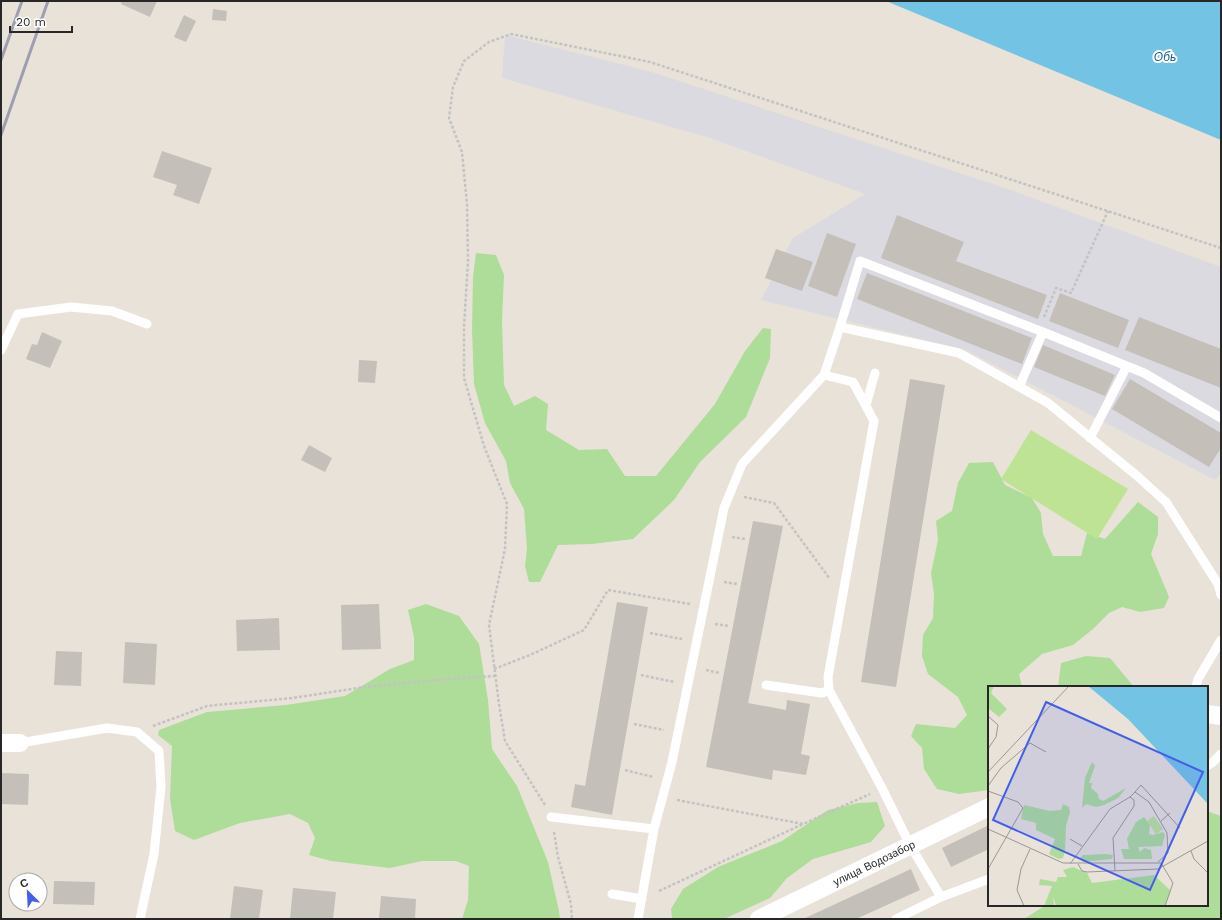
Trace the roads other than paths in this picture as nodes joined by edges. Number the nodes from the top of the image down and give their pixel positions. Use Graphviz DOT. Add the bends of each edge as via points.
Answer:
graph roads {
  1 [pos="147,324"];
  2 [pos="840,327"];
  3 [pos="1041,331"];
  4 [pos="1,350"];
  5 [pos="1127,366"];
  6 [pos="874,373"];
  7 [pos="824,375"];
  8 [pos="1019,387"];
  9 [pos="866,405"];
  10 [pos="1221,418"];
  11 [pos="1090,438"];
  12 [pos="1221,595"];
  13 [pos="1221,640"];
  14 [pos="766,685"];
  15 [pos="1196,686"];
  16 [pos="829,690"];
  17 [pos="1208,714"];
  18 [pos="1221,716"];
  19 [pos="1,743"];
  20 [pos="20,743"];
  21 [pos="1221,754"];
  22 [pos="1208,765"];
  23 [pos="988,807"];
  24 [pos="551,817"];
  25 [pos="654,830"];
  26 [pos="910,845"];
  27 [pos="988,879"];
  28 [pos="612,894"];
  29 [pos="941,897"];
  30 [pos="642,899"];
  31 [pos="140,919"];
  32 [pos="638,919"];
  33 [pos="759,919"];
  34 [pos="896,919"];
  1 -- 4 [label="lane" via="112,311 71,307 18,314"];
  2 -- 3 [label="lane" via="860,262"];
  2 -- 7 [label="lane"];
  2 -- 8 [label="lane" via="959,353"];
  3 -- 5 [label="lane"];
  3 -- 8 [label="lane"];
  5 -- 10 [label="lane" via="1144,373"];
  5 -- 11 [label="lane"];
  6 -- 9 [label="lane"];
  7 -- 9 [label="lane" via="853,382"];
  7 -- 25 [label="lane" via="742,464 724,508 668,781"];
  8 -- 11 [label="lane" via="1048,402"];
  9 -- 16 [label="lane" via="874,421 828,677"];
  11 -- 12 [label="lane" via="1166,502 1218,584"];
  13 -- 15 [label="lane"];
  14 -- 16 [label="lane" via="822,693"];
  16 -- 26 [label="lane"];
  17 -- 18 [label="street"];
  19 -- 20 [label="street"];
  20 -- 31 [label="lane" via="107,728 137,732 159,751 161,787 154,854"];
  21 -- 22 [label="lane"];
  23 -- 26 [label="street, улица Водозабор"];
  24 -- 25 [label="lane"];
  25 -- 30 [label="lane"];
  26 -- 29 [label="lane"];
  26 -- 33 [label="street, улица Водозабор"];
  27 -- 29 [label="lane"];
  28 -- 30 [label="lane"];
  29 -- 34 [label="lane"];
  30 -- 32 [label="lane"];
}
